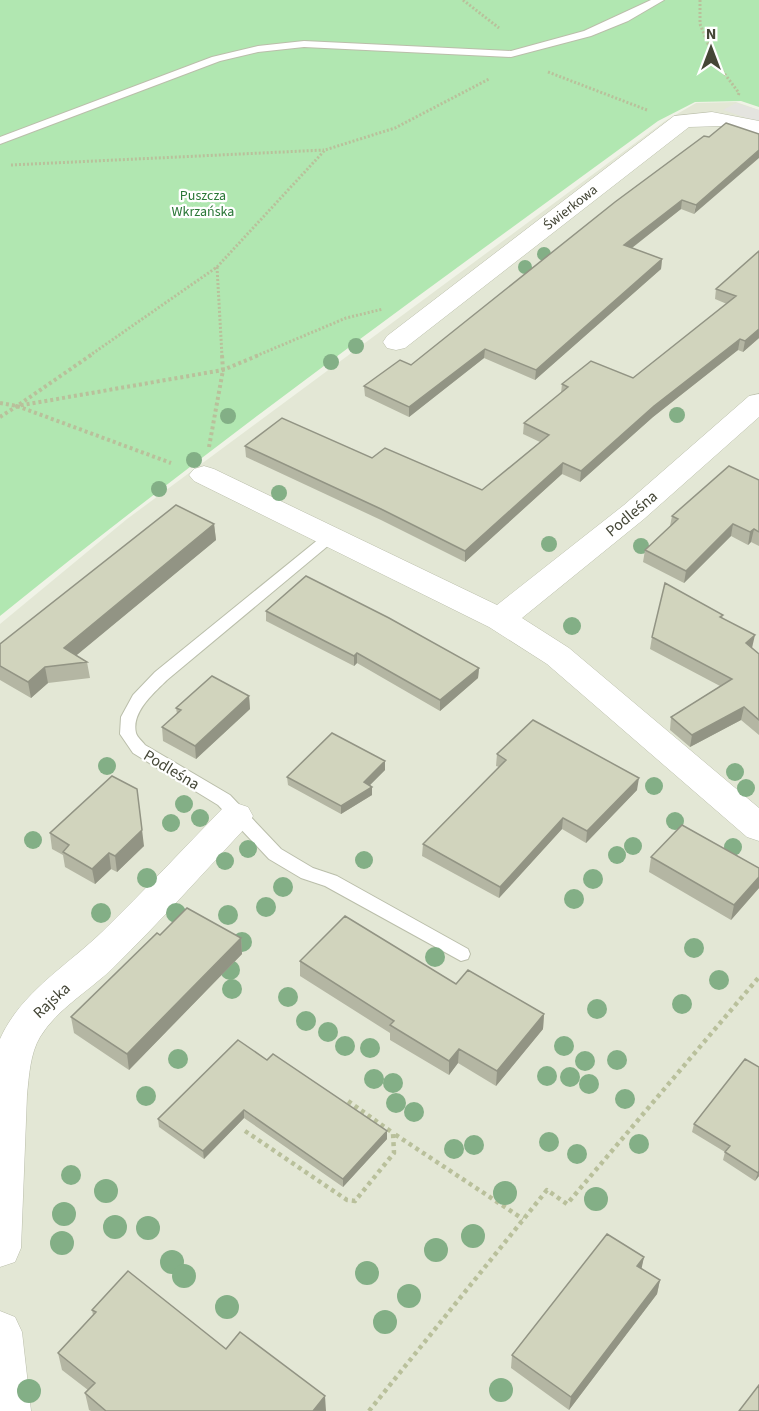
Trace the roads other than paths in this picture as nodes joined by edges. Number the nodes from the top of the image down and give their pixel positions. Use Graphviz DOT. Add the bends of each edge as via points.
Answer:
graph roads {
  1 [pos="659,0"];
  2 [pos="759,128"];
  3 [pos="0,141"];
  4 [pos="396,342"];
  5 [pos="759,402"];
  6 [pos="204,476"];
  7 [pos="330,537"];
  8 [pos="500,619"];
  9 [pos="236,816"];
  10 [pos="759,828"];
  11 [pos="461,954"];
  12 [pos="0,1248"];
  13 [pos="0,1332"];
  14 [pos="8,1411"];
  1 -- 3 [label="lane" via="597,31 511,54 315,44 258,49 216,59"];
  2 -- 4 [label="street, Świerkowa" via="730,119 682,121"];
  5 -- 8 [label="street, Podleśna" via="634,512"];
  6 -- 7 [label="street"];
  7 -- 8 [label="street"];
  7 -- 9 [label="lane, Podleśna" via="161,676 139,699 129,717 128,734 139,749 224,800"];
  8 -- 10 [label="street" via="558,656"];
  9 -- 11 [label="lane, Podleśna" via="274,854 307,873 331,881"];
  9 -- 12 [label="street, Rajska" via="96,962 47,1000 26,1023 15,1050 6,1092"];
  13 -- 14 [label="street"];
}
